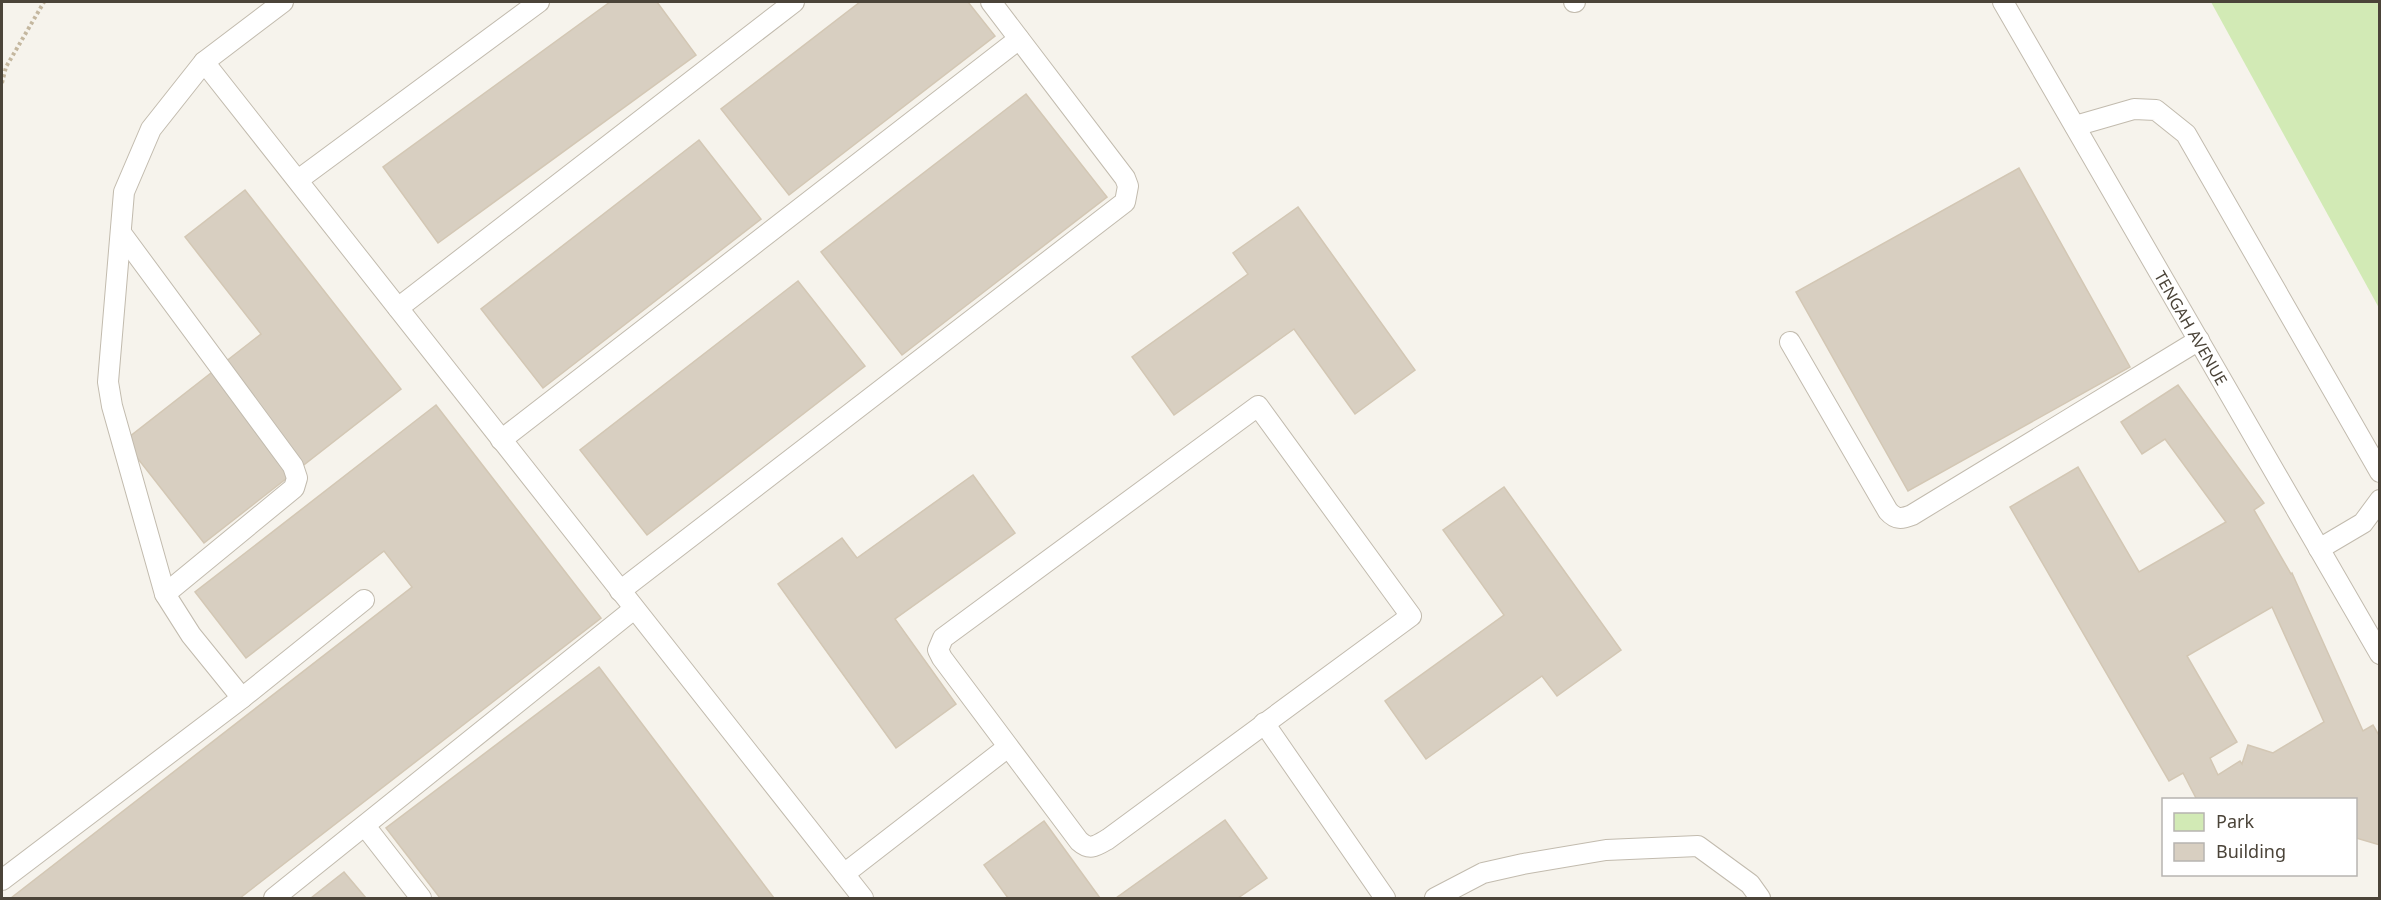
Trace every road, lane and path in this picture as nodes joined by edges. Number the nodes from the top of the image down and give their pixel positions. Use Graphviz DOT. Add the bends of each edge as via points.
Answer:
graph roads {
  1 [pos="44,2"];
  2 [pos="284,2"];
  3 [pos="539,2"];
  4 [pos="991,2"];
  5 [pos="2003,2"];
  6 [pos="788,3"];
  7 [pos="1019,39"];
  8 [pos="204,62"];
  9 [pos="2,83"];
  10 [pos="2075,126"];
  11 [pos="298,180"];
  12 [pos="121,233"];
  13 [pos="398,308"];
  14 [pos="2199,340"];
  15 [pos="1790,342"];
  16 [pos="501,440"];
  17 [pos="2379,472"];
  18 [pos="2379,500"];
  19 [pos="2319,549"];
  20 [pos="620,591"];
  21 [pos="165,594"];
  22 [pos="364,600"];
  23 [pos="634,609"];
  24 [pos="2379,654"];
  25 [pos="242,698"];
  26 [pos="1264,723"];
  27 [pos="1008,747"];
  28 [pos="365,826"];
  29 [pos="844,874"];
  30 [pos="2,880"];
  31 [pos="274,898"];
  32 [pos="421,898"];
  33 [pos="863,898"];
  34 [pos="1385,898"];
  35 [pos="1435,898"];
  36 [pos="1760,898"];
  1 -- 9 [label="path" via="6,67"];
  2 -- 8 [label="lane"];
  3 -- 11 [label="lane"];
  4 -- 7 [label="lane"];
  5 -- 10 [label="lane, TENGAH AVENUE"];
  6 -- 13 [label="lane"];
  7 -- 16 [label="lane"];
  7 -- 20 [label="lane" via="1125,178 1125,202"];
  8 -- 11 [label="lane"];
  8 -- 12 [label="lane" via="151,129 124,192"];
  10 -- 14 [label="lane, TENGAH AVENUE"];
  10 -- 17 [label="lane" via="2134,109 2156,110 2186,134"];
  11 -- 13 [label="lane"];
  12 -- 21 [label="lane" via="108,382"];
  12 -- 21 [label="lane" via="293,466 297,478 294,488"];
  13 -- 16 [label="lane"];
  14 -- 15 [label="lane" via="1901,519 1888,511"];
  14 -- 19 [label="lane, TENGAH AVENUE"];
  16 -- 20 [label="lane"];
  18 -- 19 [label="lane" via="2363,523"];
  19 -- 24 [label="lane, TENGAH AVENUE"];
  20 -- 23 [label="lane"];
  21 -- 25 [label="lane" via="190,635"];
  22 -- 25 [label="lane"];
  23 -- 28 [label="lane"];
  23 -- 29 [label="lane"];
  25 -- 30 [label="lane"];
  26 -- 27 [label="lane" via="1094,848 1078,841"];
  26 -- 27 [label="lane" via="1411,616 1258,406 943,638 938,650 942,658"];
  26 -- 34 [label="lane"];
  27 -- 29 [label="lane"];
  28 -- 31 [label="lane"];
  28 -- 32 [label="lane"];
  29 -- 33 [label="lane"];
  35 -- 36 [label="lane" via="1483,873 1523,864 1606,850 1698,846 1750,884"];
}
